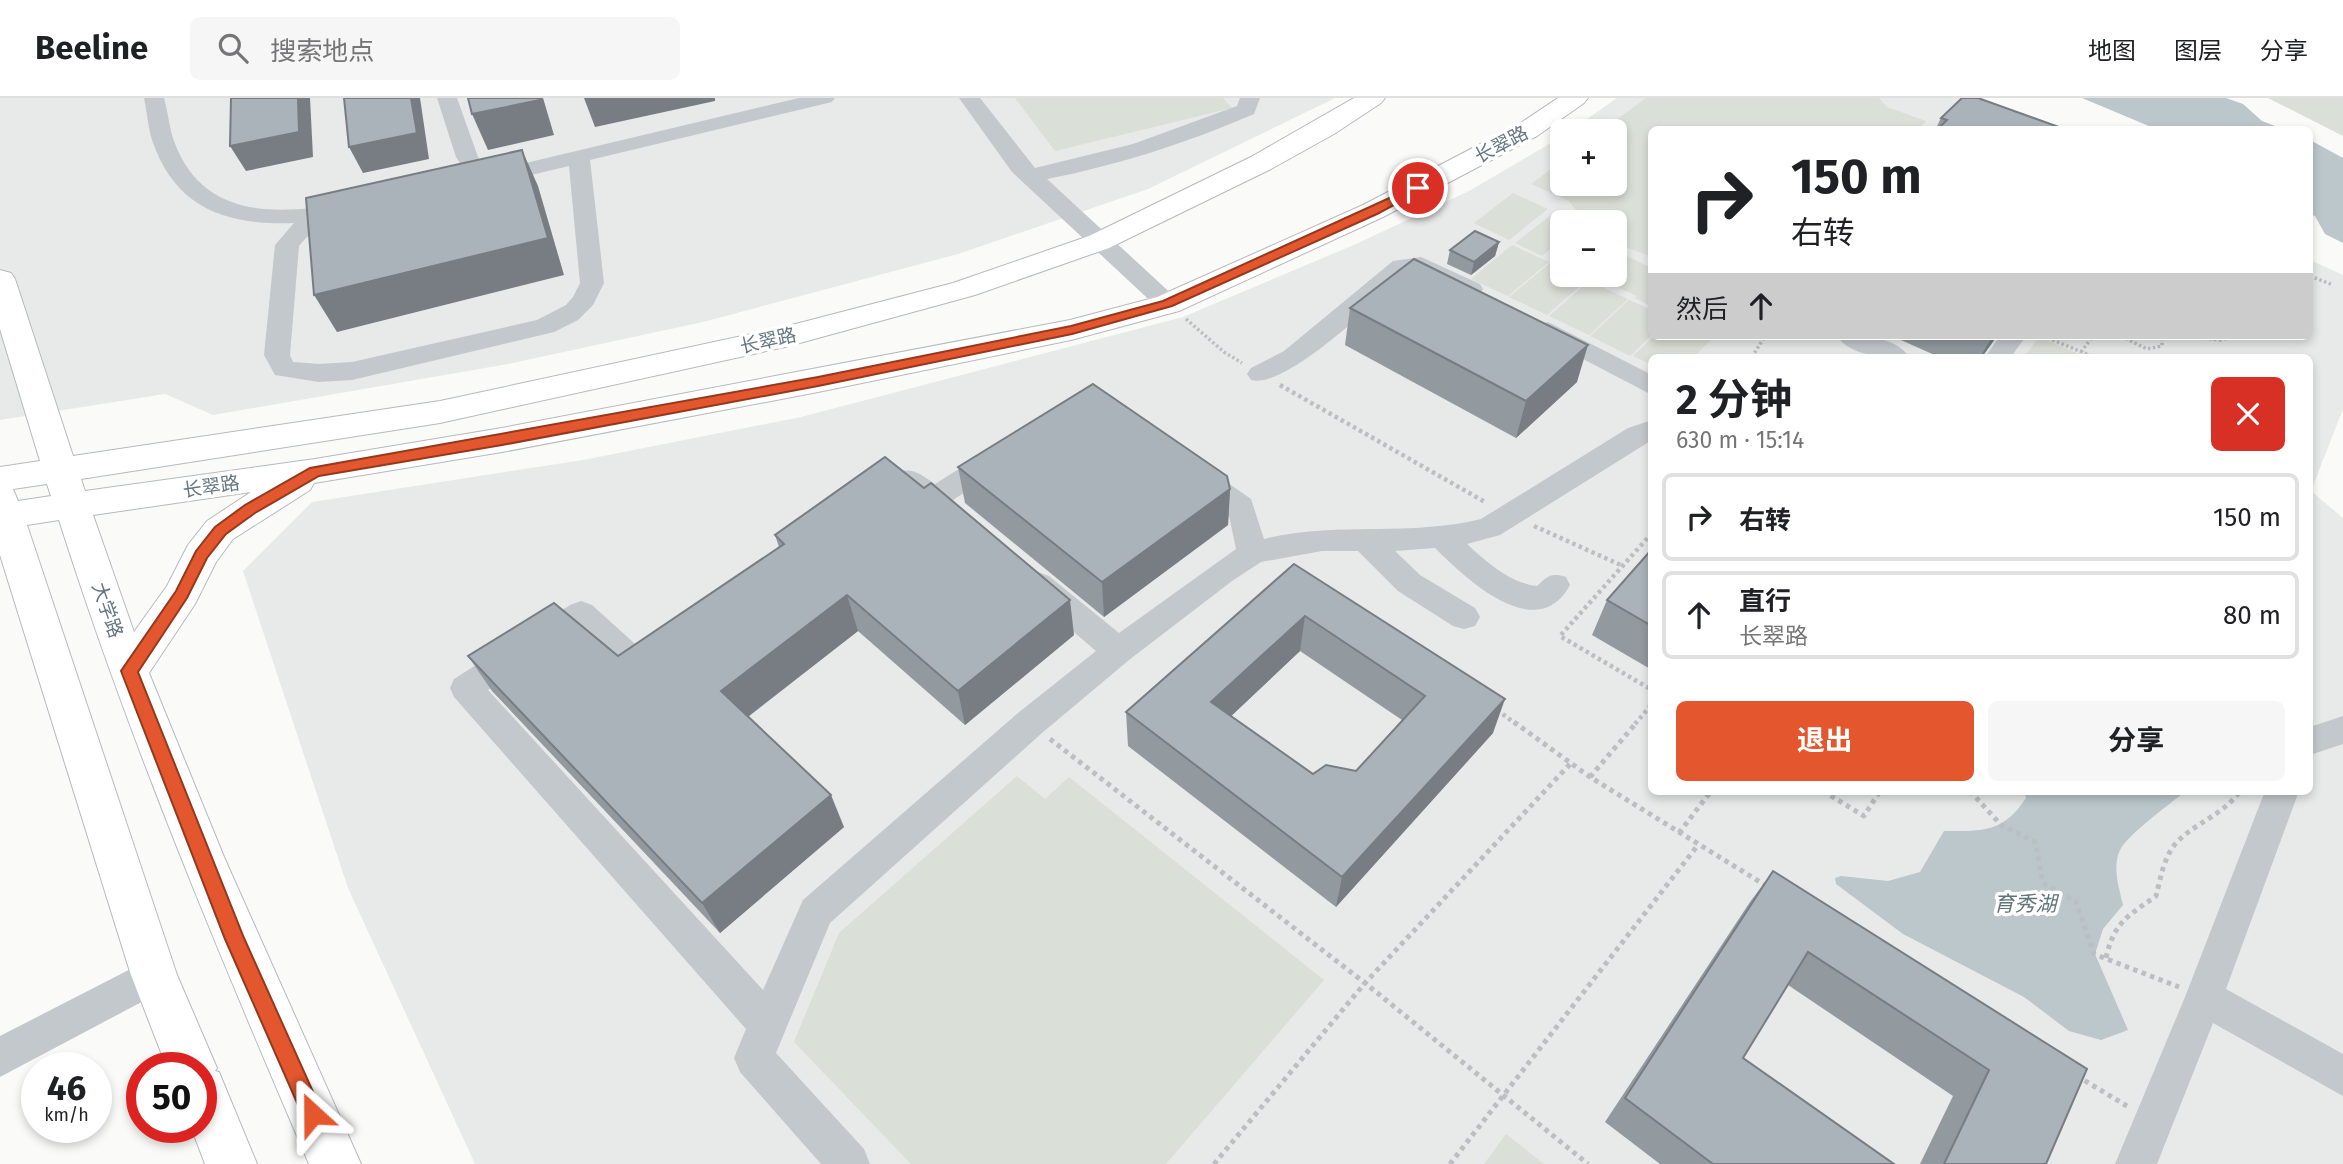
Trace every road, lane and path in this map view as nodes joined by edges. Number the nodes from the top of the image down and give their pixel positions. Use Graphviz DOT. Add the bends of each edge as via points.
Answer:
graph roads {
  1 [pos="154,98"];
  2 [pos="447,98"];
  3 [pos="825,98"];
  4 [pos="969,98"];
  5 [pos="1250,98"];
  6 [pos="1373,98"];
  7 [pos="1575,98"];
  8 [pos="579,158"];
  9 [pos="1031,176"];
  10 [pos="482,179"];
  11 [pos="456,185"];
  12 [pos="376,203"];
  13 [pos="322,215"];
  14 [pos="1099,242"];
  15 [pos="2313,277"];
  16 [pos="0,279"];
  17 [pos="2333,285"];
  18 [pos="1493,301"];
  19 [pos="1168,304"];
  20 [pos="1530,320"];
  21 [pos="1859,340"];
  22 [pos="2052,340"];
  23 [pos="2090,340"];
  24 [pos="2129,340"];
  25 [pos="2162,340"];
  26 [pos="2081,352"];
  27 [pos="1889,354"];
  28 [pos="2087,354"];
  29 [pos="1260,374"];
  30 [pos="1648,384"];
  31 [pos="1648,431"];
  32 [pos="1023,442"];
  33 [pos="1176,460"];
  34 [pos="315,471"];
  35 [pos="883,477"];
  36 [pos="66,488"];
  37 [pos="1,502"];
  38 [pos="1507,514"];
  39 [pos="1442,537"];
  40 [pos="1648,537"];
  41 [pos="1366,541"];
  42 [pos="1252,554"];
  43 [pos="1623,565"];
  44 [pos="1021,570"];
  45 [pos="1555,585"];
  46 [pos="1464,617"];
  47 [pos="676,646"];
  48 [pos="1118,651"];
  49 [pos="129,671"];
  50 [pos="1648,688"];
  51 [pos="1493,708"];
  52 [pos="1648,710"];
  53 [pos="1030,723"];
  54 [pos="2343,730"];
  55 [pos="2313,740"];
  56 [pos="1571,763"];
  57 [pos="1590,776"];
  58 [pos="1709,795"];
  59 [pos="1830,795"];
  60 [pos="1877,795"];
  61 [pos="1974,795"];
  62 [pos="2237,795"];
  63 [pos="2280,795"];
  64 [pos="1679,833"];
  65 [pos="1698,845"];
  66 [pos="1770,888"];
  67 [pos="2106,958"];
  68 [pos="154,975"];
  69 [pos="1365,983"];
  70 [pos="2204,997"];
  71 [pos="769,1025"];
  72 [pos="185,1052"];
  73 [pos="0,1057"];
  74 [pos="2068,1070"];
  75 [pos="2343,1076"];
  76 [pos="1503,1095"];
  77 [pos="2152,1121"];
  78 [pos="217,1129"];
  79 [pos="231,1164"];
  80 [pos="335,1164"];
  81 [pos="849,1164"];
  82 [pos="1214,1164"];
  83 [pos="1450,1164"];
  84 [pos="1588,1164"];
  85 [pos="2136,1164"];
  1 -- 13 [label="street" via="164,143 185,179 211,203 244,213"];
  2 -- 10 [label="street" via="467,157"];
  3 -- 8 [label="street"];
  4 -- 9 [label="street"];
  5 -- 9 [label="street" via="1247,110 1214,124 1081,166"];
  6 -- 14 [label="main road, 长翠路" via="1261,163"];
  7 -- 19 [label="main road, 长翠路" via="1528,130 1373,211"];
  8 -- 10 [label="street"];
  8 -- 13 [label="street" via="593,282 586,301 572,314 545,326 352,371 285,369 277,355 288,245 300,229"];
  9 -- 14 [label="street"];
  10 -- 11 [label="street"];
  12 -- 13 [label="street"];
  14 -- 19 [label="street"];
  14 -- 36 [label="main road, 长翠路" via="964,289 772,340"];
  15 -- 17 [label="path"];
  16 -- 36 [label="main road, 大学路"];
  18 -- 29 [label="street" via="1432,268 1402,266 1293,357"];
  19 -- 29 [label="path" via="1224,352"];
  19 -- 34 [label="main road, 长翠路" via="1072,330 818,381"];
  20 -- 30 [label="street"];
  21 -- 27 [label="street"];
  22 -- 26 [label="path"];
  23 -- 26 [label="path"];
  24 -- 25 [label="path" via="2147,349 2162,346"];
  26 -- 28 [label="path"];
  29 -- 38 [label="path"];
  31 -- 38 [label="street"];
  32 -- 35 [label="street" via="946,507 894,470"];
  33 -- 42 [label="street" via="1241,506"];
  34 -- 36 [label="main road, 长翠路"];
  34 -- 49 [label="main road" via="220,530"];
  36 -- 37 [label="main road, 长翠路"];
  36 -- 49 [label="main road, 大学路"];
  37 -- 68 [label="main road"];
  38 -- 39 [label="street" via="1490,527"];
  38 -- 43 [label="path"];
  39 -- 41 [label="street"];
  39 -- 45 [label="street" via="1511,592 1540,598"];
  40 -- 43 [label="path"];
  41 -- 42 [label="street" via="1322,540"];
  41 -- 46 [label="street" via="1409,583"];
  42 -- 48 [label="street"];
  43 -- 50 [label="path" via="1560,636"];
  44 -- 48 [label="street"];
  47 -- 71 [label="street" via="642,670 581,613 466,688"];
  48 -- 53 [label="street"];
  49 -- 80 [label="main road, 大学路" via="235,939"];
  51 -- 56 [label="path"];
  52 -- 57 [label="path"];
  53 -- 69 [label="path"];
  53 -- 71 [label="street" via="816,912"];
  54 -- 55 [label="street"];
  56 -- 57 [label="path"];
  56 -- 69 [label="path"];
  57 -- 64 [label="path"];
  58 -- 64 [label="path"];
  59 -- 60 [label="path" via="1864,816"];
  61 -- 67 [label="path" via="2001,825 2035,842 2043,883 2076,901 2095,954"];
  62 -- 67 [label="path" via="2178,841 2165,861 2156,896 2122,920 2111,936"];
  63 -- 70 [label="street"];
  64 -- 65 [label="path"];
  65 -- 66 [label="path"];
  65 -- 76 [label="path"];
  67 -- 70 [label="path"];
  68 -- 72 [label="main road"];
  68 -- 73 [label="street"];
  69 -- 76 [label="path"];
  69 -- 82 [label="path"];
  70 -- 75 [label="street"];
  70 -- 77 [label="street"];
  71 -- 81 [label="street" via="754,1058"];
  74 -- 77 [label="path"];
  76 -- 83 [label="path"];
  76 -- 84 [label="path"];
  77 -- 85 [label="street"];
  78 -- 79 [label="main road"];
}
